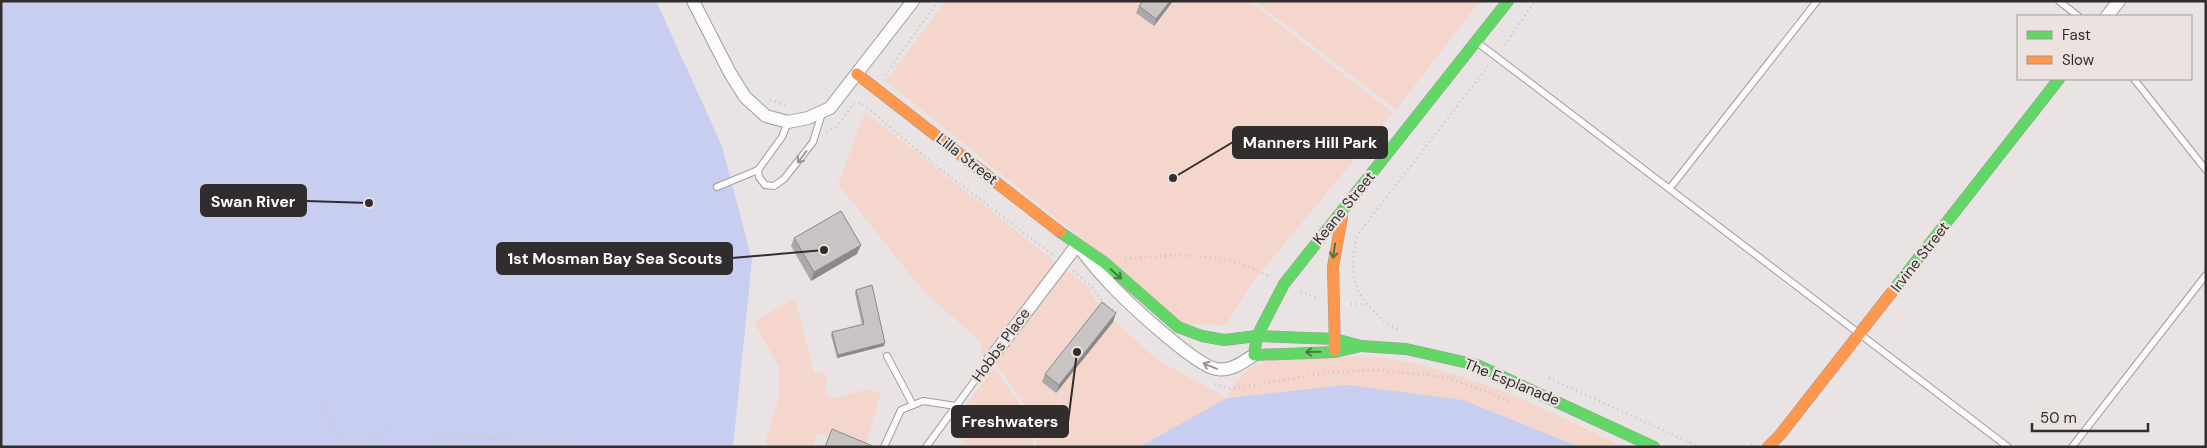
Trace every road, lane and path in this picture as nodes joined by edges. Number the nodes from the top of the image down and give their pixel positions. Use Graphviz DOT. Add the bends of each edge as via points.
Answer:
graph roads {
  1 [pos="692,1"];
  2 [pos="913,1"];
  3 [pos="938,1"];
  4 [pos="1508,1"];
  5 [pos="1535,1"];
  6 [pos="1817,1"];
  7 [pos="2059,1"];
  8 [pos="2119,1"];
  9 [pos="2077,15"];
  10 [pos="2108,15"];
  11 [pos="1477,42"];
  12 [pos="1505,46"];
  13 [pos="1492,62"];
  14 [pos="857,74"];
  15 [pos="884,77"];
  16 [pos="2058,80"];
  17 [pos="2135,80"];
  18 [pos="764,95"];
  19 [pos="836,101"];
  20 [pos="787,106"];
  21 [pos="849,109"];
  22 [pos="822,113"];
  23 [pos="788,122"];
  24 [pos="818,133"];
  25 [pos="758,170"];
  26 [pos="2206,170"];
  27 [pos="717,187"];
  28 [pos="1670,188"];
  29 [pos="1347,204"];
  30 [pos="1077,244"];
  31 [pos="1063,263"];
  32 [pos="2206,275"];
  33 [pos="1366,304"];
  34 [pos="1126,315"];
  35 [pos="1861,333"];
  36 [pos="1257,336"];
  37 [pos="1335,339"];
  38 [pos="1361,346"];
  39 [pos="1335,352"];
  40 [pos="1254,354"];
  41 [pos="887,356"];
  42 [pos="989,361"];
  43 [pos="1211,383"];
  44 [pos="914,405"];
  45 [pos="1520,405"];
  46 [pos="323,406"];
  47 [pos="956,406"];
  48 [pos="390,430"];
  49 [pos="439,433"];
  50 [pos="1777,441"];
  51 [pos="342,447"];
  52 [pos="354,447"];
  53 [pos="583,447"];
  54 [pos="884,447"];
  55 [pos="926,447"];
  56 [pos="1654,447"];
  57 [pos="1768,447"];
  58 [pos="2008,447"];
  59 [pos="2072,447"];
  1 -- 23 [label="street" via="745,97 766,116"];
  2 -- 14 [label="street"];
  3 -- 15 [label="path"];
  4 -- 11 [label="street, Keane Street"];
  5 -- 12 [label="path"];
  6 -- 28 [label="lane"];
  7 -- 9 [label="lane"];
  8 -- 10 [label="street"];
  11 -- 28 [label="lane"];
  11 -- 29 [label="street, Keane Street"];
  13 -- 33 [label="path" via="1358,234 1352,277"];
  14 -- 19 [label="street"];
  14 -- 30 [label="street, Lilla Street"];
  16 -- 35 [label="street, Irvine Street"];
  17 -- 26 [label="lane"];
  18 -- 20 [label="path"];
  19 -- 21 [label="path"];
  19 -- 22 [label="street"];
  21 -- 24 [label="path" via="836,127"];
  21 -- 31 [label="path" via="853,104 862,103 930,161"];
  22 -- 23 [label="street"];
  22 -- 24 [label="lane"];
  23 -- 25 [label="lane" via="782,137"];
  24 -- 25 [label="lane, one-way" via="779,184 765,185"];
  25 -- 27 [label="lane"];
  28 -- 35 [label="lane"];
  29 -- 36 [label="street, Keane Street" via="1284,284"];
  29 -- 37 [label="street, one-way" via="1332,266"];
  30 -- 31 [label="street, Hobbs Place"];
  30 -- 36 [label="street, Lilla Street, one-way" via="1178,327 1211,339"];
  40 -- 30 [label="street, Lilla Street, one-way" via="1227,369 1203,363 1170,340 1104,278"];
  31 -- 34 [label="path" via="1091,286 1106,306"];
  31 -- 42 [label="street, Hobbs Place"];
  32 -- 59 [label="lane"];
  35 -- 50 [label="street, Irvine Street"];
  35 -- 58 [label="lane"];
  36 -- 37 [label="street, The Esplanade"];
  36 -- 40 [label="street, Keane Street"];
  37 -- 38 [label="street, The Esplanade"];
  37 -- 39 [label="street"];
  38 -- 39 [label="street, The Esplanade"];
  38 -- 56 [label="street, The Esplanade" via="1406,349 1477,365"];
  39 -- 40 [label="street, The Esplanade, one-way"];
  41 -- 44 [label="lane"];
  42 -- 47 [label="lane, Hobbs Place"];
  43 -- 45 [label="path" via="1232,390 1330,372 1375,370 1447,377"];
  44 -- 47 [label="lane" via="923,402"];
  44 -- 54 [label="lane" via="901,410"];
  46 -- 51 [label="path"];
  47 -- 55 [label="lane, Hobbs Place"];
  48 -- 52 [label="path"];
  49 -- 53 [label="path"];
  50 -- 57 [label="street, Irvine Street"];
}
